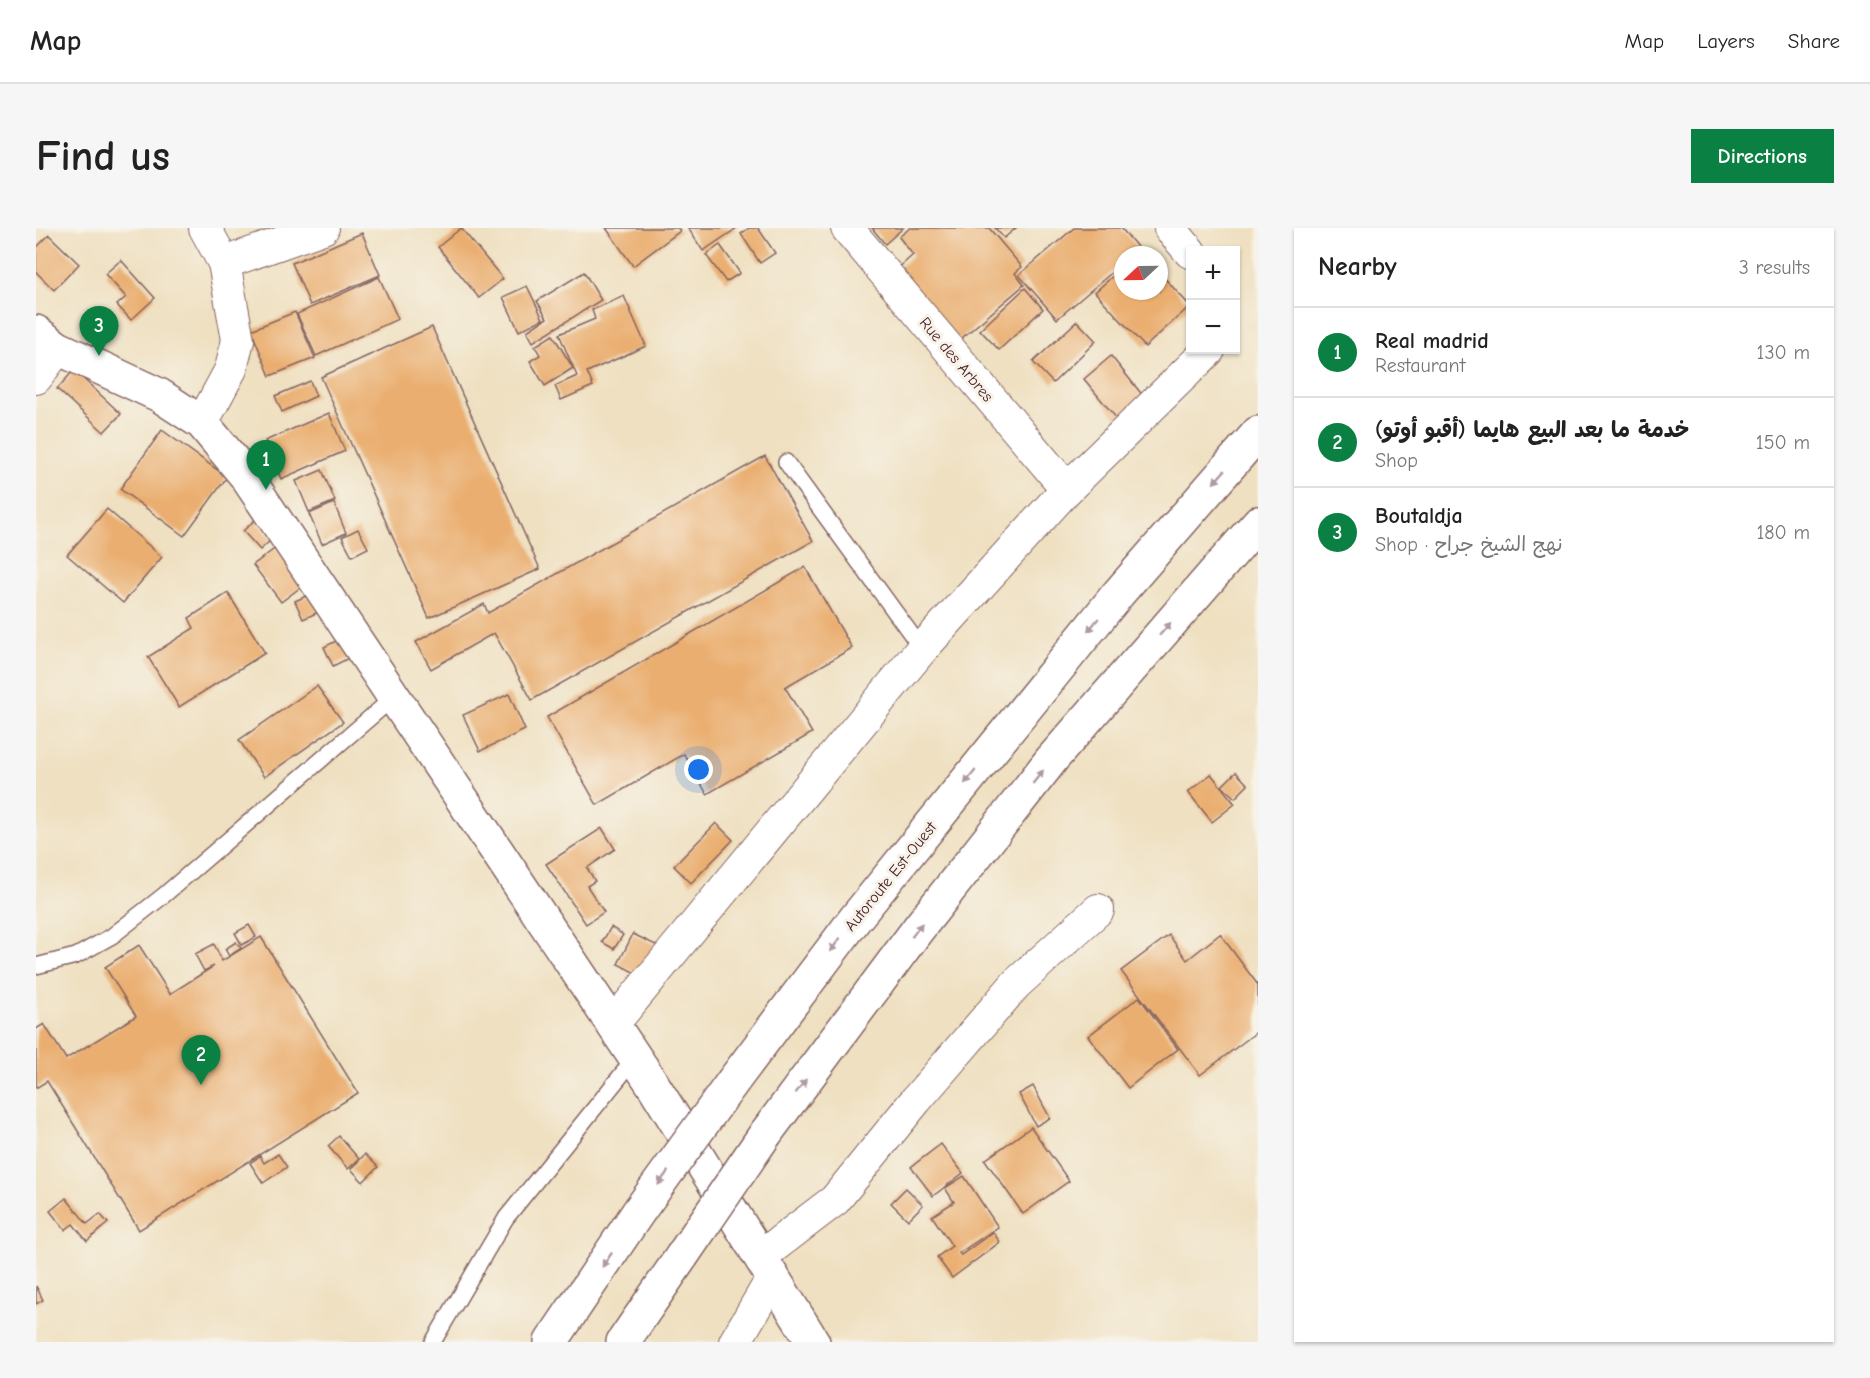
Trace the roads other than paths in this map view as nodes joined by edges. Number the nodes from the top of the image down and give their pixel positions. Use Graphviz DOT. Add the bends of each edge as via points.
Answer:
graph roads {
  1 [pos="205,228"];
  2 [pos="323,228"];
  3 [pos="847,228"];
  4 [pos="1170,228"];
  5 [pos="1186,246"];
  6 [pos="224,262"];
  7 [pos="47,340"];
  8 [pos="1205,354"];
  9 [pos="36,378"];
  10 [pos="202,423"];
  11 [pos="1258,433"];
  12 [pos="786,462"];
  13 [pos="1067,489"];
  14 [pos="1258,524"];
  15 [pos="921,649"];
  16 [pos="394,697"];
  17 [pos="1098,910"];
  18 [pos="36,966"];
  19 [pos="612,1024"];
  20 [pos="635,1058"];
  21 [pos="766,1267"];
  22 [pos="433,1342"];
  23 [pos="551,1342"];
  24 [pos="623,1342"];
  25 [pos="735,1342"];
  26 [pos="813,1342"];
  1 -- 6 [label="street"];
  2 -- 6 [label="street"];
  3 -- 13 [label="street, Rue des Arbres"];
  4 -- 5 [label="street"];
  6 -- 10 [label="street" via="238,340 231,369"];
  7 -- 9 [label="street"];
  7 -- 10 [label="main road" via="159,395"];
  8 -- 13 [label="street"];
  10 -- 16 [label="main road" via="246,476"];
  11 -- 23 [label="main road, Autoroute Est-Ouest, one-way, bridge" via="1118,594 855,919 639,1211"];
  12 -- 15 [label="lane"];
  13 -- 15 [label="street"];
  24 -- 14 [label="main road, one-way, bridge" via="766,1133 918,930 1052,759"];
  15 -- 19 [label="street"];
  16 -- 18 [label="lane" via="112,936 76,956"];
  16 -- 19 [label="main road"];
  17 -- 21 [label="street" via="1016,984 835,1200"];
  19 -- 20 [label="main road"];
  20 -- 21 [label="main road"];
  20 -- 22 [label="lane" via="506,1218"];
  21 -- 25 [label="street"];
  21 -- 26 [label="main road"];
}
